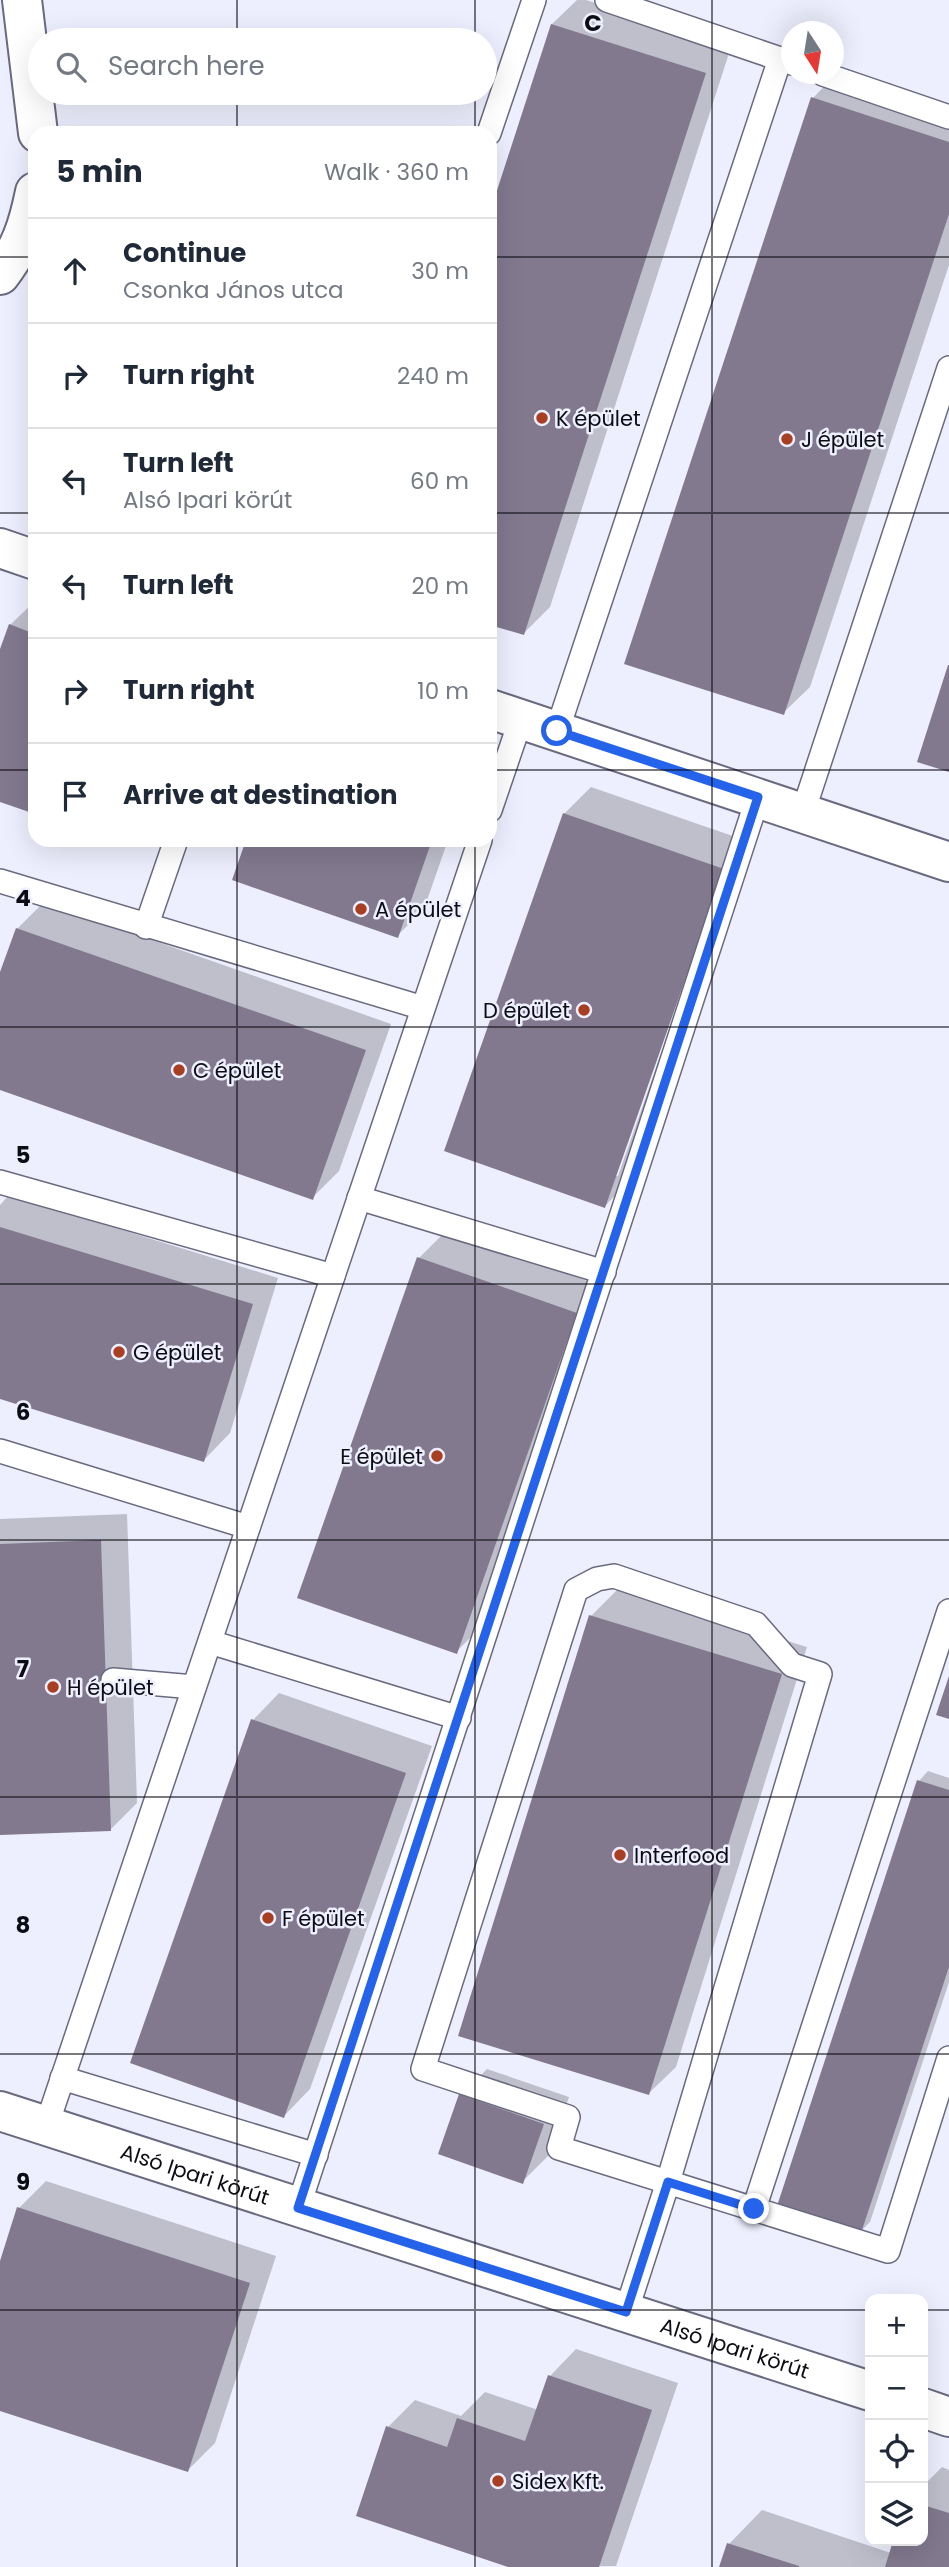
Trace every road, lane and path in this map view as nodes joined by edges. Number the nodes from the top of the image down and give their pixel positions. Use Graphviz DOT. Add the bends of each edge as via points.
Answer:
graph roads {
  1 [pos="22,0"];
  2 [pos="534,0"];
  3 [pos="607,0"];
  4 [pos="28,50"];
  5 [pos="781,59"];
  6 [pos="781,76"];
  7 [pos="844,81"];
  8 [pos="35,105"];
  9 [pos="949,117"];
  10 [pos="37,126"];
  11 [pos="491,126"];
  12 [pos="28,225"];
  13 [pos="0,275"];
  14 [pos="949,368"];
  15 [pos="0,548"];
  16 [pos="28,558"];
  17 [pos="505,714"];
  18 [pos="557,731"];
  19 [pos="497,765"];
  20 [pos="758,797"];
  21 [pos="803,812"];
  22 [pos="174,847"];
  23 [pos="478,847"];
  24 [pos="949,862"];
  25 [pos="0,881"];
  26 [pos="146,927"];
  27 [pos="424,1008"];
  28 [pos="0,1182"];
  29 [pos="359,1198"];
  30 [pos="604,1272"];
  31 [pos="333,1276"];
  32 [pos="0,1451"];
  33 [pos="248,1527"];
  34 [pos="949,1611"];
  35 [pos="210,1642"];
  36 [pos="113,1679"];
  37 [pos="194,1687"];
  38 [pos="459,1718"];
  39 [pos="949,2058"];
  40 [pos="62,2078"];
  41 [pos="0,2111"];
  42 [pos="46,2127"];
  43 [pos="316,2155"];
  44 [pos="668,2182"];
  45 [pos="298,2208"];
  46 [pos="754,2209"];
  47 [pos="626,2312"];
  48 [pos="865,2389"];
  49 [pos="928,2410"];
  50 [pos="949,2417"];
  1 -- 4 [label="street"];
  2 -- 11 [label="lane"];
  3 -- 5 [label="lane"];
  6 -- 18 [label="lane"];
  7 -- 9 [label="lane"];
  8 -- 10 [label="street"];
  12 -- 13 [label="street"];
  14 -- 21 [label="lane"];
  15 -- 16 [label="street"];
  17 -- 18 [label="street"];
  17 -- 19 [label="lane"];
  18 -- 20 [label="street"];
  20 -- 21 [label="street"];
  20 -- 30 [label="lane"];
  21 -- 24 [label="street"];
  22 -- 26 [label="lane"];
  23 -- 27 [label="lane"];
  25 -- 26 [label="lane"];
  26 -- 27 [label="lane"];
  27 -- 29 [label="lane"];
  28 -- 31 [label="lane"];
  29 -- 30 [label="lane"];
  29 -- 31 [label="lane"];
  30 -- 38 [label="lane"];
  31 -- 33 [label="lane"];
  32 -- 33 [label="lane"];
  33 -- 35 [label="lane"];
  34 -- 46 [label="lane"];
  35 -- 37 [label="lane"];
  35 -- 38 [label="lane"];
  36 -- 37 [label="lane"];
  37 -- 40 [label="lane"];
  38 -- 43 [label="lane"];
  39 -- 46 [label="lane" via="888,2251"];
  40 -- 42 [label="lane"];
  40 -- 43 [label="lane"];
  41 -- 42 [label="street, Alsó Ipari körút"];
  42 -- 45 [label="street, Alsó Ipari körút"];
  43 -- 45 [label="lane"];
  44 -- 44 [label="lane" via="820,1674 792,1665 756,1624 614,1576 576,1590 424,2069 568,2117 559,2148"];
  44 -- 46 [label="lane"];
  44 -- 47 [label="lane"];
  45 -- 47 [label="street, Alsó Ipari körút"];
  47 -- 48 [label="street, Alsó Ipari körút"];
  49 -- 50 [label="street"];
}
